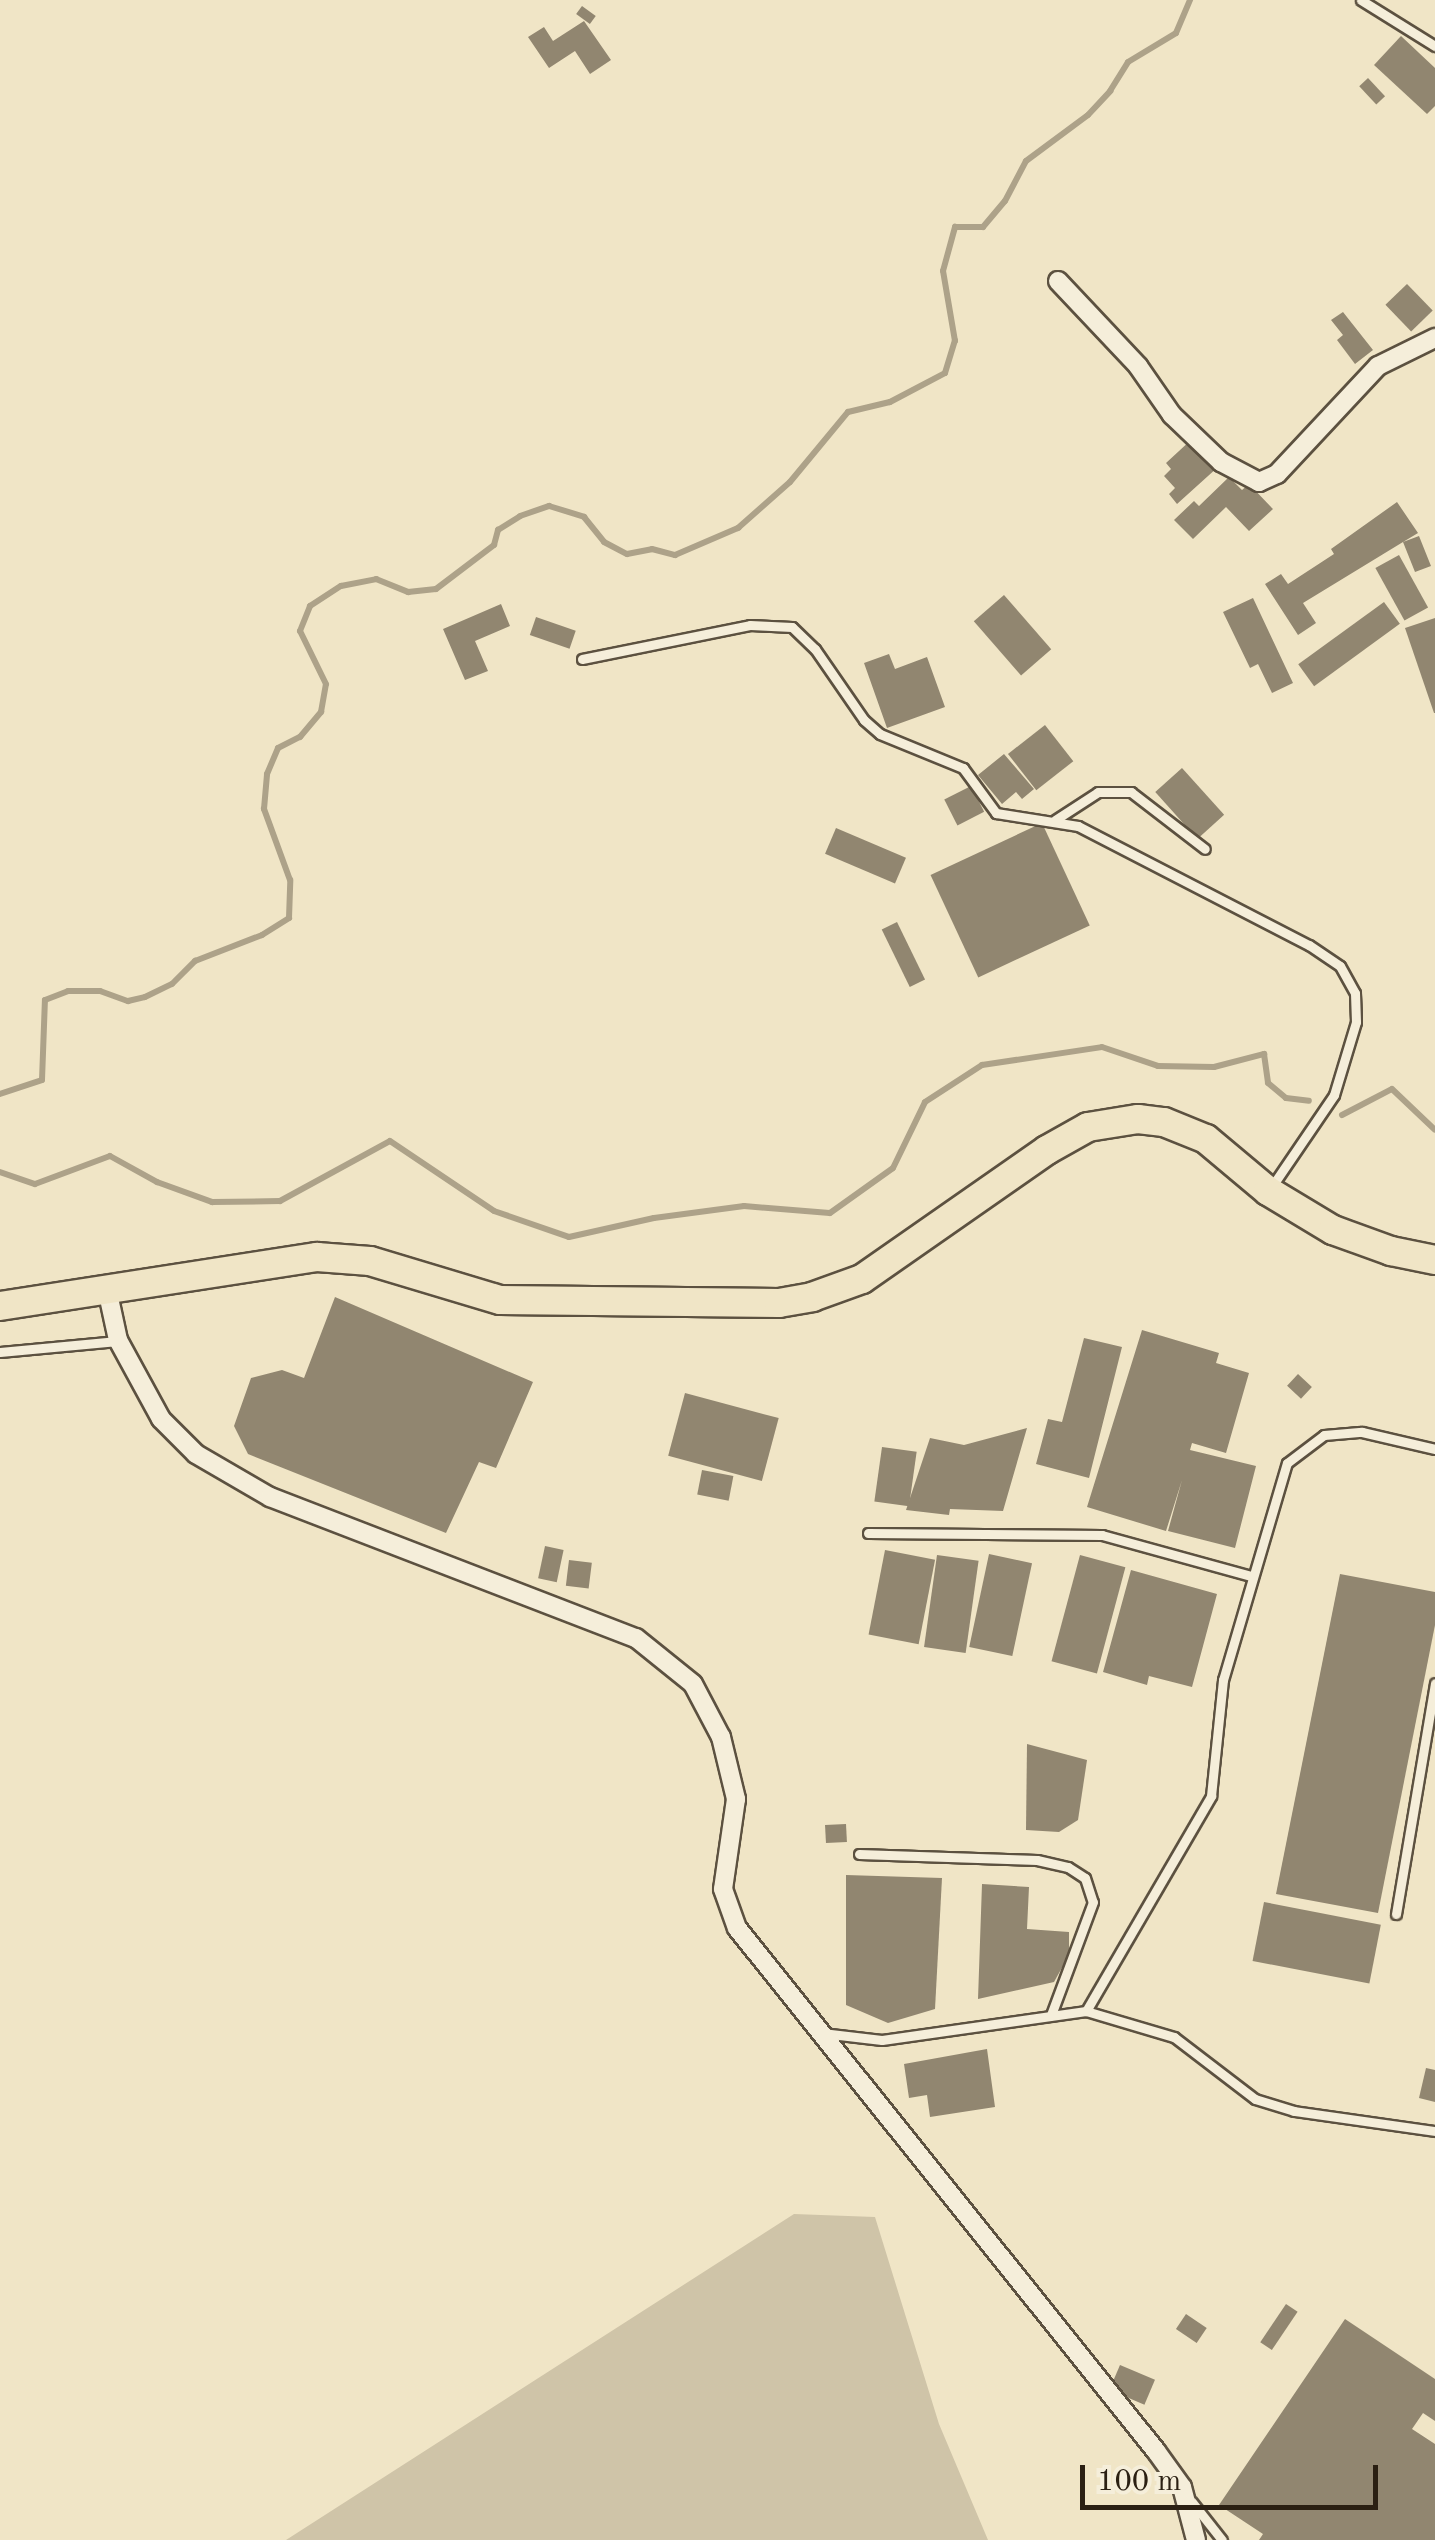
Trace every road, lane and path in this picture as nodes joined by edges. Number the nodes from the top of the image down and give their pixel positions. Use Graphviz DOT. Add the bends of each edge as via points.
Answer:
graph roads {
  1 [pos="1361,0"];
  2 [pos="1435,46"];
  3 [pos="1058,281"];
  4 [pos="1435,338"];
  5 [pos="582,659"];
  6 [pos="1055,820"];
  7 [pos="1206,849"];
  8 [pos="1268,1191"];
  9 [pos="1435,1260"];
  10 [pos="107,1289"];
  11 [pos="0,1306"];
  12 [pos="118,1340"];
  13 [pos="0,1352"];
  14 [pos="1435,1448"];
  15 [pos="868,1533"];
  16 [pos="1250,1576"];
  17 [pos="1435,1683"];
  18 [pos="1431,1720"];
  19 [pos="859,1854"];
  20 [pos="1396,1914"];
  21 [pos="1086,2011"];
  22 [pos="1051,2015"];
  23 [pos="822,2033"];
  24 [pos="1435,2131"];
  25 [pos="1182,2487"];
  26 [pos="1196,2540"];
  27 [pos="1222,2540"];
  1 -- 2 [label="lane"];
  3 -- 4 [label="street" via="1138,366 1172,415 1221,462 1259,482 1278,474 1378,366"];
  5 -- 6 [label="lane" via="750,625 792,627 880,734 963,768 996,813"];
  6 -- 7 [label="lane" via="1098,792 1131,792"];
  6 -- 8 [label="lane" via="1340,966 1355,994 1356,1022 1334,1096"];
  8 -- 9 [label="highway" via="1360,1241"];
  8 -- 10 [label="highway" via="1187,1129 1112,1121 1047,1150 888,1266 795,1300 543,1304 500,1300 370,1262 317,1257"];
  10 -- 11 [label="highway"];
  10 -- 12 [label="street"];
  12 -- 13 [label="lane"];
  12 -- 23 [label="street" via="161,1419 196,1454 270,1497 636,1638 692,1684 721,1736 736,1799 722,1889 736,1928"];
  14 -- 16 [label="lane" via="1362,1432 1324,1435 1287,1464"];
  15 -- 16 [label="lane" via="1102,1535"];
  16 -- 21 [label="lane" via="1223,1680 1211,1796"];
  17 -- 18 [label="lane"];
  18 -- 20 [label="lane"];
  19 -- 22 [label="lane" via="1036,1860 1068,1866 1085,1878 1093,1902"];
  21 -- 22 [label="lane"];
  21 -- 24 [label="lane" via="1174,2037 1255,2099"];
  22 -- 23 [label="lane" via="882,2040"];
  23 -- 25 [label="street"];
  25 -- 26 [label="street"];
  25 -- 27 [label="lane"];
}
